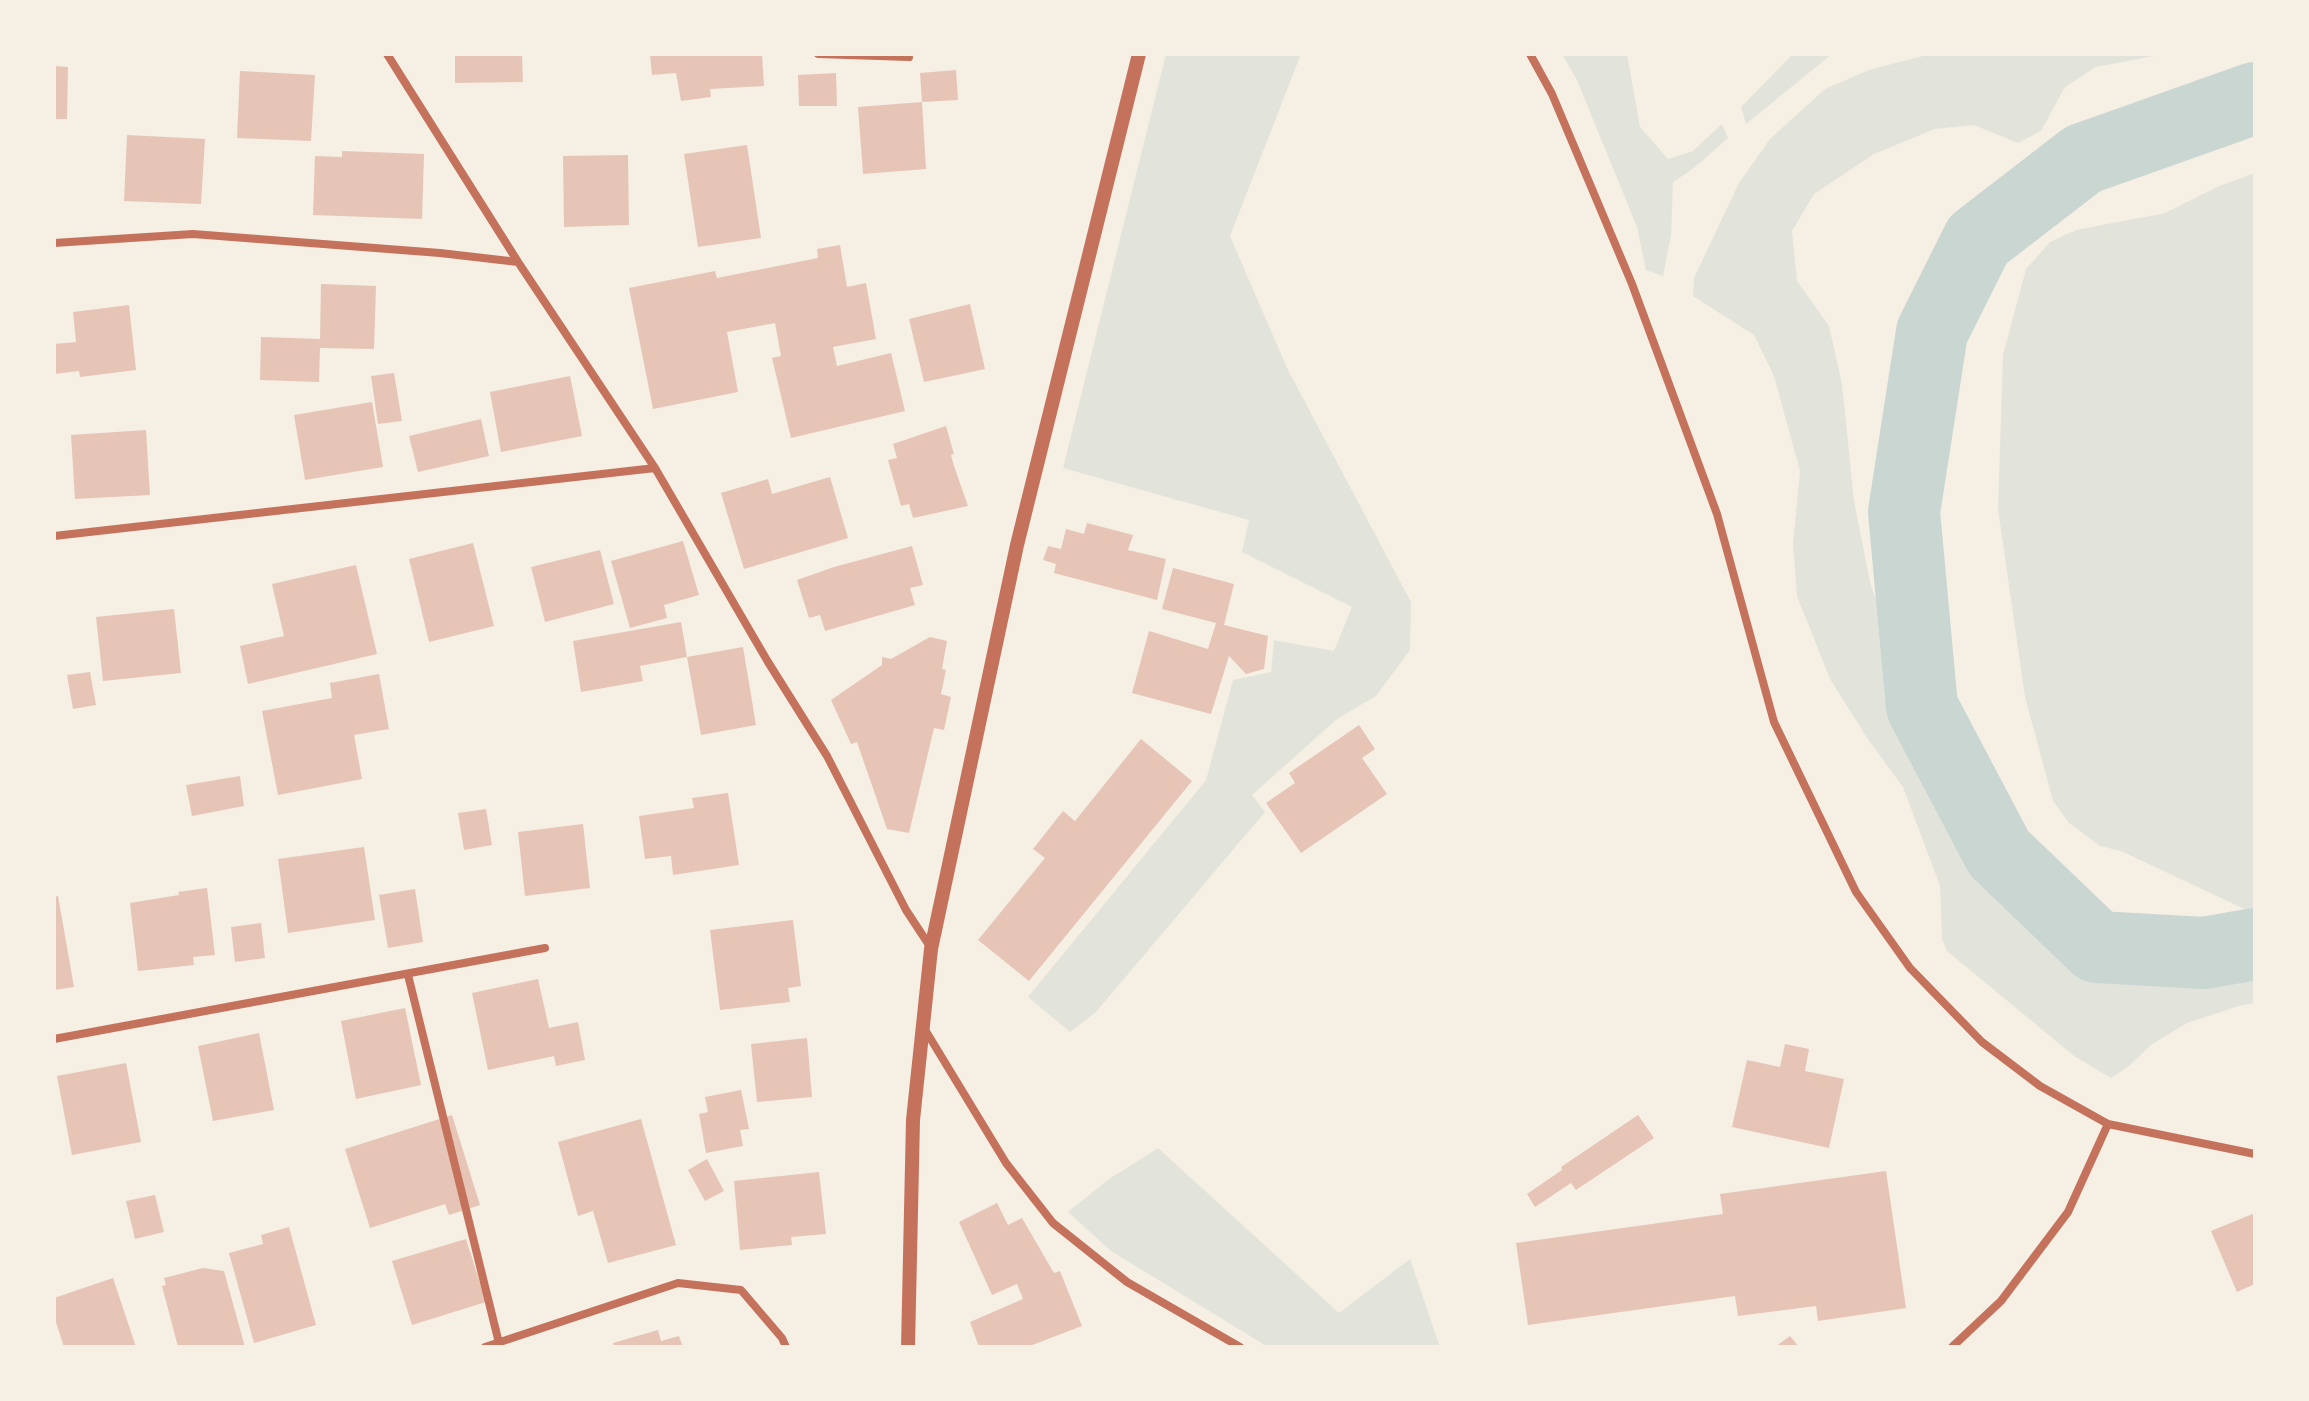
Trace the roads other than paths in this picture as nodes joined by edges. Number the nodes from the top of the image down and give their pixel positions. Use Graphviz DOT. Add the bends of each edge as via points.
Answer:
graph roads {
  1 [pos="387,54"];
  2 [pos="818,54"];
  3 [pos="1139,54"];
  4 [pos="1530,54"];
  5 [pos="909,57"];
  6 [pos="54,243"];
  7 [pos="518,262"];
  8 [pos="655,468"];
  9 [pos="54,536"];
  10 [pos="545,948"];
  11 [pos="931,949"];
  12 [pos="408,975"];
  13 [pos="922,1025"];
  14 [pos="54,1039"];
  15 [pos="2108,1124"];
  16 [pos="2255,1154"];
  17 [pos="499,1343"];
  18 [pos="485,1347"];
  19 [pos="786,1347"];
  20 [pos="908,1347"];
  21 [pos="1240,1347"];
  22 [pos="1952,1347"];
  1 -- 7 [label="street"];
  2 -- 5 [label="street"];
  3 -- 11 [label="street" via="1014,560"];
  4 -- 15 [label="street" via="1626,269 1712,500 1774,722 1856,892 1910,968 1982,1042 2040,1086"];
  6 -- 7 [label="street" via="193,234"];
  7 -- 8 [label="street"];
  8 -- 9 [label="street"];
  8 -- 11 [label="street" via="827,756"];
  10 -- 12 [label="street"];
  11 -- 13 [label="street"];
  12 -- 14 [label="street"];
  12 -- 17 [label="street"];
  13 -- 20 [label="street" via="913,1120"];
  13 -- 21 [label="street" via="1006,1163 1053,1223 1127,1282"];
  15 -- 16 [label="street"];
  15 -- 22 [label="street" via="2068,1212 2001,1301"];
  17 -- 18 [label="street"];
  17 -- 19 [label="street" via="678,1283 741,1290"];
}
